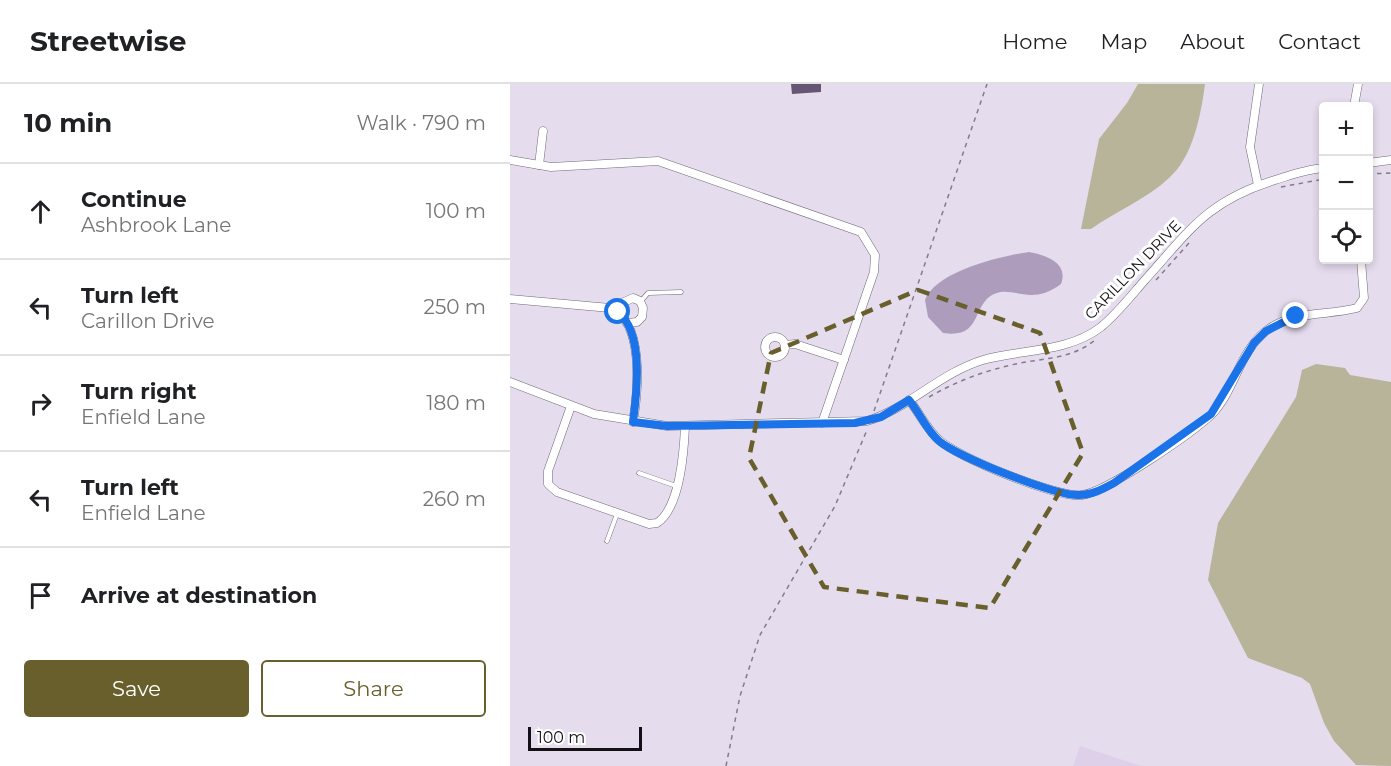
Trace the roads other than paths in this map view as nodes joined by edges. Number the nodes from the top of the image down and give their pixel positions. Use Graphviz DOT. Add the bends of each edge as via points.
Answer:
graph roads {
  1 [pos="1259,84"];
  2 [pos="1358,84"];
  3 [pos="1355,102"];
  4 [pos="543,131"];
  5 [pos="510,160"];
  6 [pos="1391,160"];
  7 [pos="1373,162"];
  8 [pos="539,165"];
  9 [pos="1319,169"];
  10 [pos="1258,185"];
  11 [pos="1361,264"];
  12 [pos="681,292"];
  13 [pos="510,299"];
  14 [pos="640,302"];
  15 [pos="616,311"];
  16 [pos="628,322"];
  17 [pos="785,345"];
  18 [pos="844,360"];
  19 [pos="510,382"];
  20 [pos="913,398"];
  21 [pos="571,406"];
  22 [pos="633,422"];
  23 [pos="822,423"];
  24 [pos="685,426"];
  25 [pos="639,473"];
  26 [pos="676,486"];
  27 [pos="617,514"];
  28 [pos="607,541"];
  1 -- 10 [label="street" via="1250,147"];
  2 -- 3 [label="street"];
  4 -- 8 [label="street"];
  5 -- 8 [label="street"];
  6 -- 7 [label="street"];
  8 -- 18 [label="street" via="658,161 861,232 872,247 875,263"];
  9 -- 10 [label="street, CARILLON DRIVE"];
  10 -- 20 [label="street, CARILLON DRIVE" via="1216,205 1199,220 1117,311 1087,336 1059,346 968,365"];
  11 -- 20 [label="street" via="1365,298 1357,308 1296,316 1266,331 1245,356 1211,414 1096,492 1060,492 963,457 938,440"];
  12 -- 14 [label="lane" via="648,293"];
  13 -- 15 [label="street"];
  14 -- 15 [label="street" via="633,298"];
  14 -- 16 [label="street" via="642,317 637,322"];
  15 -- 16 [label="street"];
  16 -- 22 [label="street" via="633,333 637,377"];
  17 -- 18 [label="street" via="795,344"];
  18 -- 23 [label="street"];
  19 -- 21 [label="street, CARILLON DRIVE"];
  20 -- 23 [label="street, CARILLON DRIVE" via="867,421"];
  21 -- 22 [label="street, CARILLON DRIVE"];
  21 -- 27 [label="street" via="548,471 548,484 557,492"];
  22 -- 24 [label="street, CARILLON DRIVE"];
  23 -- 24 [label="street, CARILLON DRIVE"];
  24 -- 26 [label="street" via="682,469"];
  25 -- 26 [label="lane"];
  26 -- 27 [label="street" via="667,514 657,524"];
  27 -- 28 [label="lane"];
}
